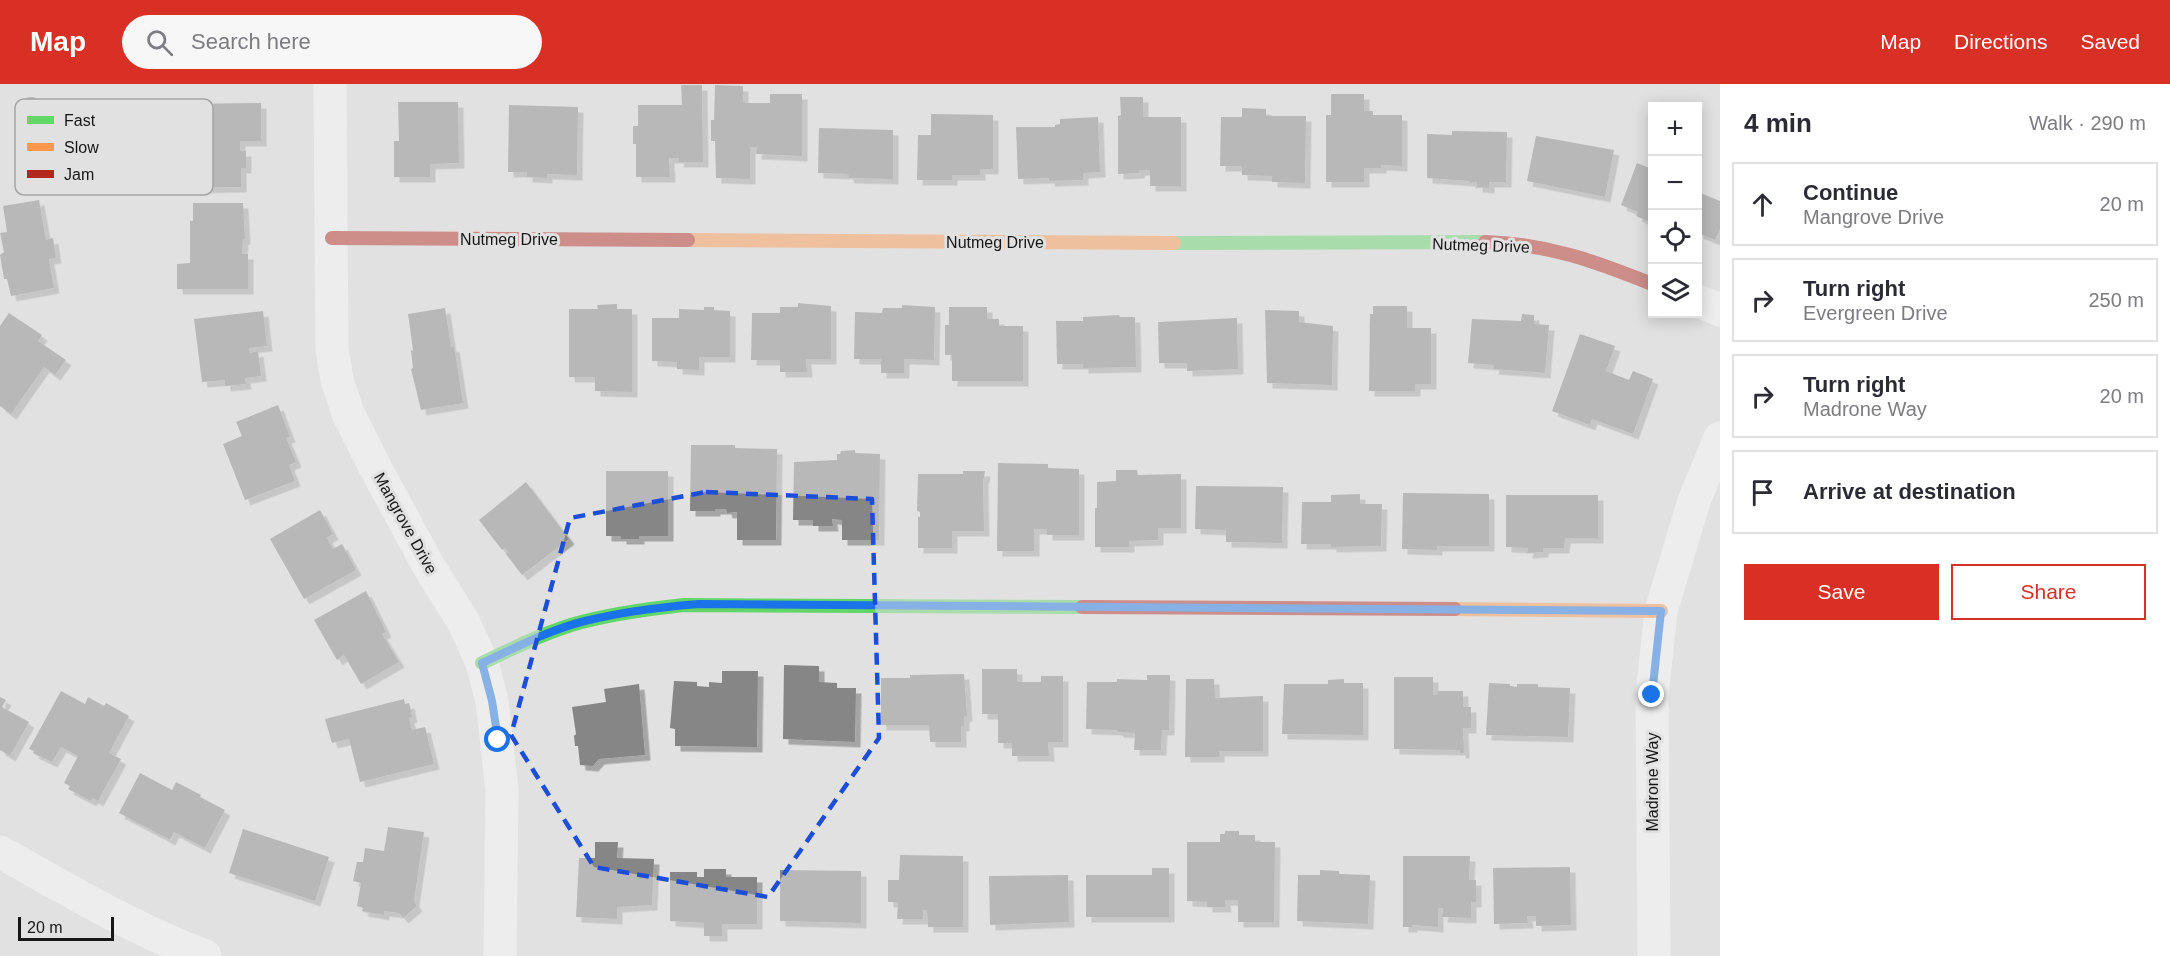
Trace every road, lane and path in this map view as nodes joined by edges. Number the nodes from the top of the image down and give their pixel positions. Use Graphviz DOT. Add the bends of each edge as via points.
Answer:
graph roads {
  1 [pos="330,84"];
  2 [pos="332,238"];
  3 [pos="1648,282"];
  4 [pos="1702,303"];
  5 [pos="1720,310"];
  6 [pos="1720,438"];
  7 [pos="1661,611"];
  8 [pos="482,663"];
  9 [pos="0,852"];
  10 [pos="205,956"];
  11 [pos="500,956"];
  12 [pos="1654,956"];
  1 -- 2 [label="street, Mangrove Drive"];
  2 -- 3 [label="street, Nutmeg Drive" via="1476,242 1540,247 1584,258"];
  2 -- 8 [label="street, Mangrove Drive" via="332,349 348,413 428,565 464,623"];
  4 -- 5 [label="street"];
  6 -- 7 [label="street, Madrone Way" via="1694,501"];
  7 -- 8 [label="street" via="699,604 655,607 584,621"];
  7 -- 12 [label="street, Madrone Way" via="1652,695"];
  8 -- 11 [label="street, Mangrove Drive" via="492,701 502,790"];
  9 -- 10 [label="street" via="118,918"];
}
